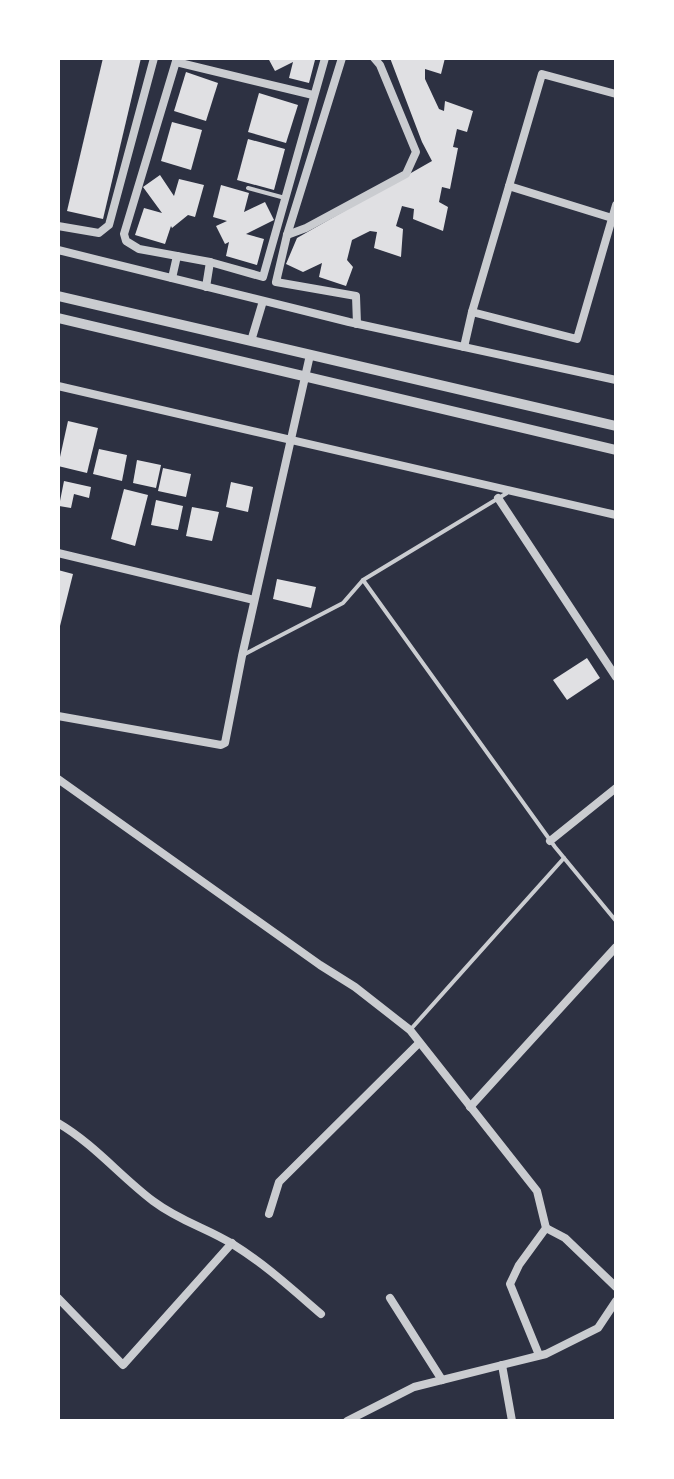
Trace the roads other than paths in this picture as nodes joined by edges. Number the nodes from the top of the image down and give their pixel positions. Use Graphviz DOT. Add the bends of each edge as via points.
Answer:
graph roads {
  1 [pos="154,58"];
  2 [pos="325,58"];
  3 [pos="342,58"];
  4 [pos="374,58"];
  5 [pos="177,60"];
  6 [pos="616,94"];
  7 [pos="313,95"];
  8 [pos="509,186"];
  9 [pos="248,188"];
  10 [pos="285,198"];
  11 [pos="616,205"];
  12 [pos="612,218"];
  13 [pos="58,226"];
  14 [pos="287,235"];
  15 [pos="58,250"];
  16 [pos="177,256"];
  17 [pos="210,262"];
  18 [pos="172,278"];
  19 [pos="206,287"];
  20 [pos="58,296"];
  21 [pos="263,301"];
  22 [pos="472,312"];
  23 [pos="58,318"];
  24 [pos="357,324"];
  25 [pos="251,341"];
  26 [pos="464,347"];
  27 [pos="310,355"];
  28 [pos="305,377"];
  29 [pos="616,380"];
  30 [pos="58,386"];
  31 [pos="616,426"];
  32 [pos="290,440"];
  33 [pos="616,450"];
  34 [pos="511,491"];
  35 [pos="498,498"];
  36 [pos="616,515"];
  37 [pos="58,553"];
  38 [pos="363,580"];
  39 [pos="254,600"];
  40 [pos="242,656"];
  41 [pos="616,677"];
  42 [pos="58,716"];
  43 [pos="58,779"];
  44 [pos="616,788"];
  45 [pos="550,841"];
  46 [pos="564,858"];
  47 [pos="616,921"];
  48 [pos="616,947"];
  49 [pos="410,1030"];
  50 [pos="419,1043"];
  51 [pos="470,1107"];
  52 [pos="58,1123"];
  53 [pos="269,1214"];
  54 [pos="546,1228"];
  55 [pos="232,1243"];
  56 [pos="616,1287"];
  57 [pos="58,1298"];
  58 [pos="390,1298"];
  59 [pos="616,1301"];
  60 [pos="321,1314"];
  61 [pos="539,1355"];
  62 [pos="502,1365"];
  63 [pos="442,1380"];
  64 [pos="347,1421"];
  65 [pos="512,1421"];
  1 -- 13 [label="street" via="109,225 99,233"];
  2 -- 7 [label="street"];
  3 -- 14 [label="street"];
  4 -- 14 [label="street" via="416,152 406,174"];
  5 -- 7 [label="street"];
  5 -- 16 [label="street" via="124,234 139,249"];
  6 -- 8 [label="street" via="542,74"];
  7 -- 10 [label="street"];
  8 -- 12 [label="street"];
  8 -- 22 [label="street"];
  9 -- 10 [label="lane"];
  10 -- 17 [label="street" via="263,277"];
  11 -- 12 [label="street"];
  12 -- 22 [label="street" via="577,339"];
  14 -- 24 [label="street" via="276,282 356,296"];
  15 -- 18 [label="street"];
  16 -- 17 [label="street"];
  16 -- 18 [label="street"];
  17 -- 19 [label="street"];
  18 -- 19 [label="street"];
  19 -- 21 [label="street"];
  20 -- 25 [label="street"];
  21 -- 24 [label="street"];
  21 -- 25 [label="street"];
  22 -- 26 [label="street"];
  23 -- 28 [label="street"];
  24 -- 26 [label="street"];
  25 -- 27 [label="street"];
  26 -- 29 [label="street"];
  27 -- 28 [label="street"];
  27 -- 31 [label="street"];
  28 -- 32 [label="street"];
  28 -- 33 [label="street"];
  30 -- 32 [label="street"];
  32 -- 34 [label="street"];
  32 -- 39 [label="street"];
  34 -- 35 [label="lane"];
  34 -- 36 [label="street"];
  35 -- 38 [label="lane"];
  35 -- 41 [label="street"];
  37 -- 39 [label="street"];
  38 -- 40 [label="lane" via="343,603"];
  38 -- 45 [label="lane"];
  39 -- 40 [label="street"];
  40 -- 42 [label="street" via="221,745"];
  43 -- 49 [label="street"];
  44 -- 45 [label="street"];
  45 -- 46 [label="lane"];
  46 -- 47 [label="lane"];
  46 -- 49 [label="lane"];
  48 -- 51 [label="street"];
  49 -- 50 [label="street"];
  50 -- 51 [label="street"];
  50 -- 53 [label="street" via="279,1182"];
  51 -- 54 [label="street" via="537,1191"];
  52 -- 55 [label="street" via="82,1137 151,1200 180,1220"];
  54 -- 56 [label="street" via="565,1238"];
  54 -- 61 [label="street" via="510,1284"];
  55 -- 57 [label="street" via="123,1365"];
  55 -- 60 [label="street"];
  58 -- 63 [label="street"];
  59 -- 61 [label="street" via="598,1328"];
  61 -- 62 [label="street"];
  62 -- 63 [label="street"];
  62 -- 65 [label="street"];
  63 -- 64 [label="street" via="414,1387"];
}
